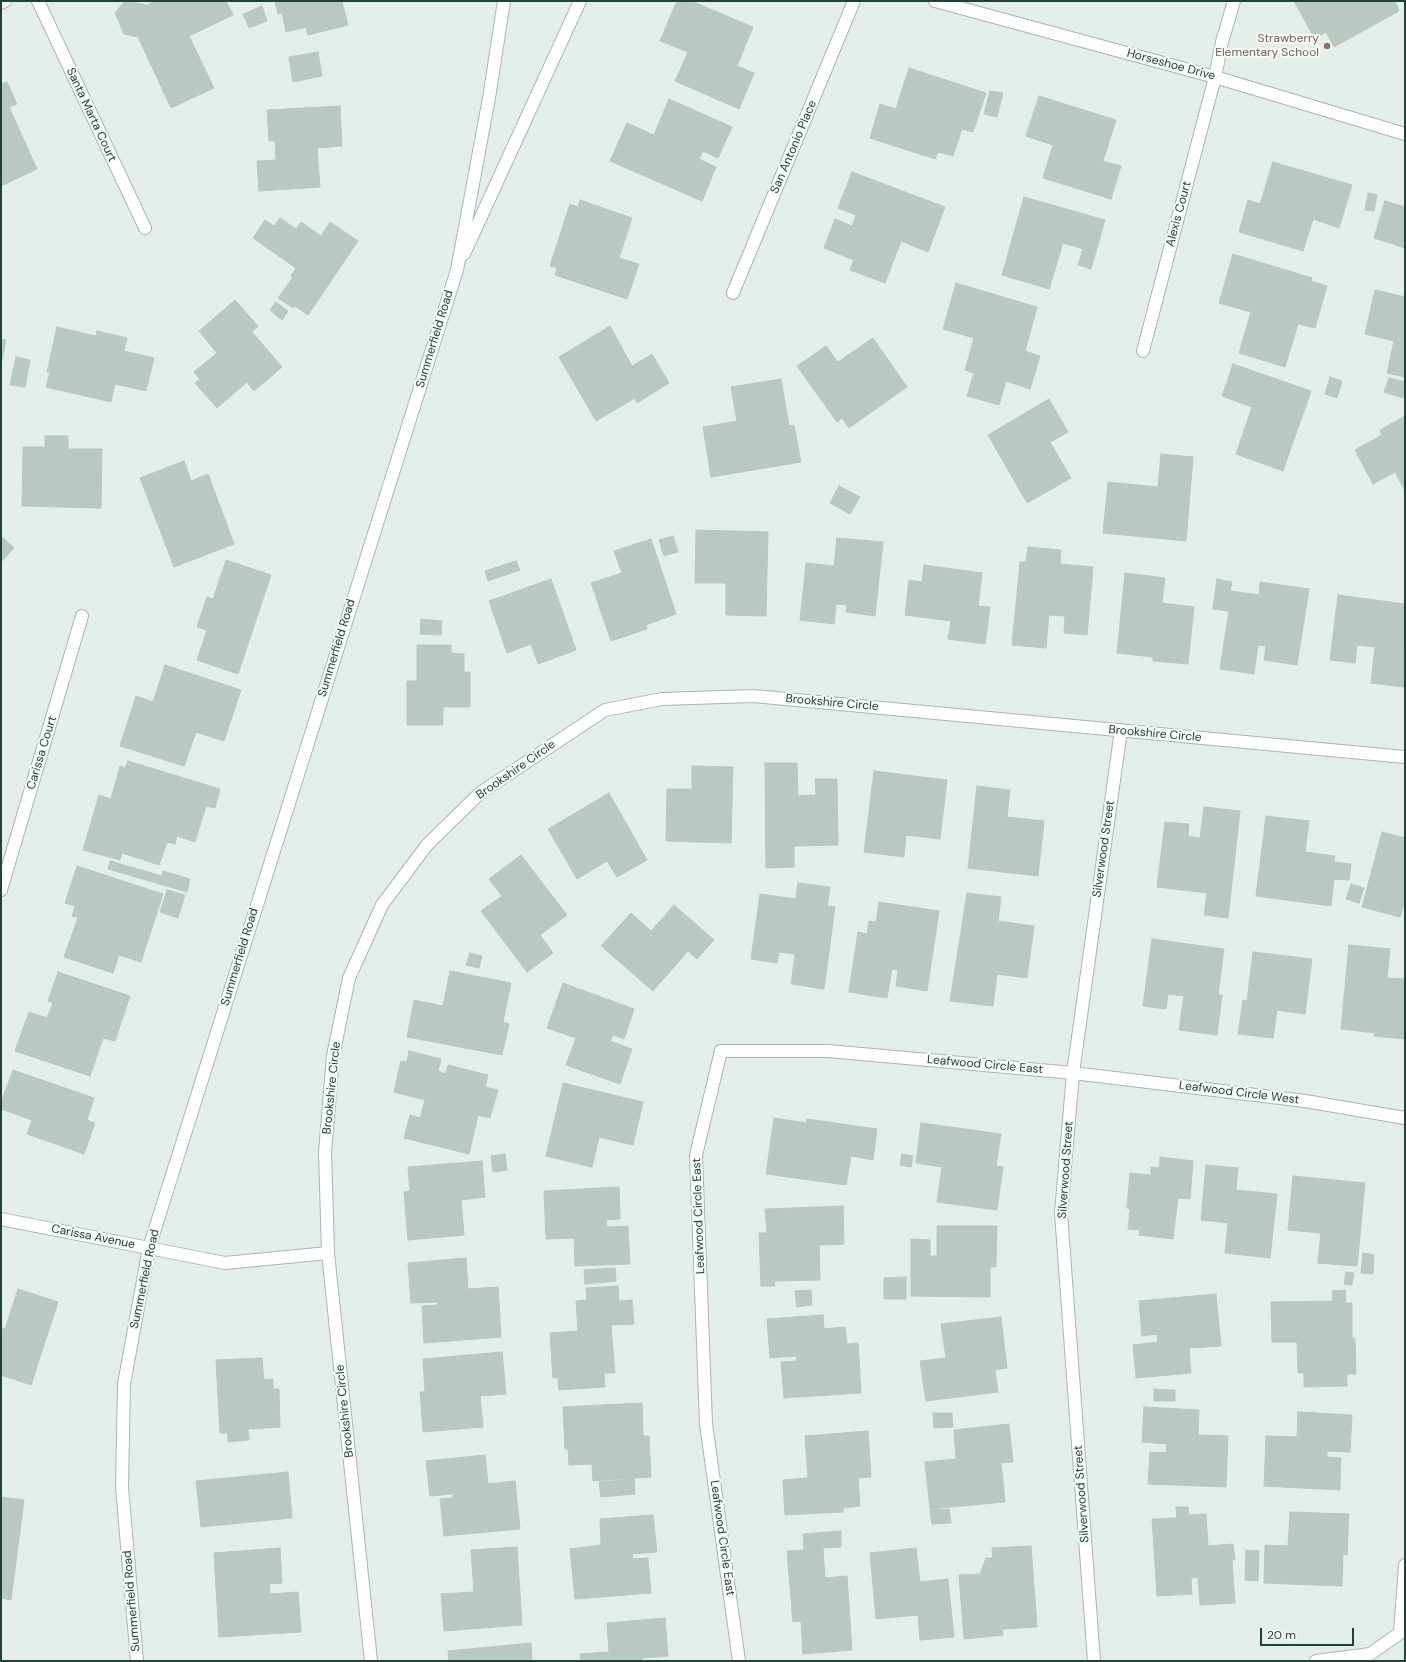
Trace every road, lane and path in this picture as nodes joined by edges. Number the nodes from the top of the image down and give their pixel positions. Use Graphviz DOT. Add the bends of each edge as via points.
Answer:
graph roads {
  1 [pos="5,1"];
  2 [pos="38,1"];
  3 [pos="504,1"];
  4 [pos="580,1"];
  5 [pos="854,1"];
  6 [pos="935,1"];
  7 [pos="1234,1"];
  8 [pos="1,3"];
  9 [pos="1215,77"];
  10 [pos="1405,134"];
  11 [pos="145,228"];
  12 [pos="457,270"];
  13 [pos="733,293"];
  14 [pos="1143,351"];
  15 [pos="82,616"];
  16 [pos="1121,730"];
  17 [pos="1405,757"];
  18 [pos="1,890"];
  19 [pos="1073,1073"];
  20 [pos="1405,1118"];
  21 [pos="1,1220"];
  22 [pos="149,1248"];
  23 [pos="328,1253"];
  24 [pos="1405,1565"];
  25 [pos="137,1661"];
  26 [pos="371,1661"];
  27 [pos="739,1661"];
  28 [pos="1094,1661"];
  29 [pos="1316,1661"];
  1 -- 8 [label="street"];
  2 -- 11 [label="street, Santa Marta Court"];
  3 -- 12 [label="street, Summerfield Road"];
  4 -- 12 [label="street, Summerfield Road"];
  5 -- 13 [label="street, San Antonio Place"];
  6 -- 9 [label="street, Horseshoe Drive"];
  7 -- 9 [label="street, Alexis Court"];
  9 -- 10 [label="street, Horseshoe Drive"];
  9 -- 14 [label="street, Alexis Court"];
  12 -- 22 [label="street, Summerfield Road"];
  15 -- 18 [label="street, Carissa Court"];
  16 -- 17 [label="street, Brookshire Circle"];
  16 -- 19 [label="street, Silverwood Street"];
  16 -- 23 [label="street, Brookshire Circle" via="754,696 662,699 605,710 480,793 427,845 382,906 349,978 333,1056 325,1152"];
  19 -- 20 [label="street, Leafwood Circle West" via="1305,1101"];
  19 -- 27 [label="street, Leafwood Circle East" via="828,1051 721,1051 696,1155 706,1424"];
  19 -- 28 [label="street, Silverwood Street" via="1061,1213"];
  21 -- 22 [label="street, Carissa Avenue"];
  22 -- 23 [label="street, Carissa Avenue" via="225,1262"];
  22 -- 25 [label="street, Summerfield Road" via="124,1384 122,1487"];
  23 -- 26 [label="street, Brookshire Circle"];
  24 -- 29 [label="street" via="1400,1633 1370,1654"];
}
